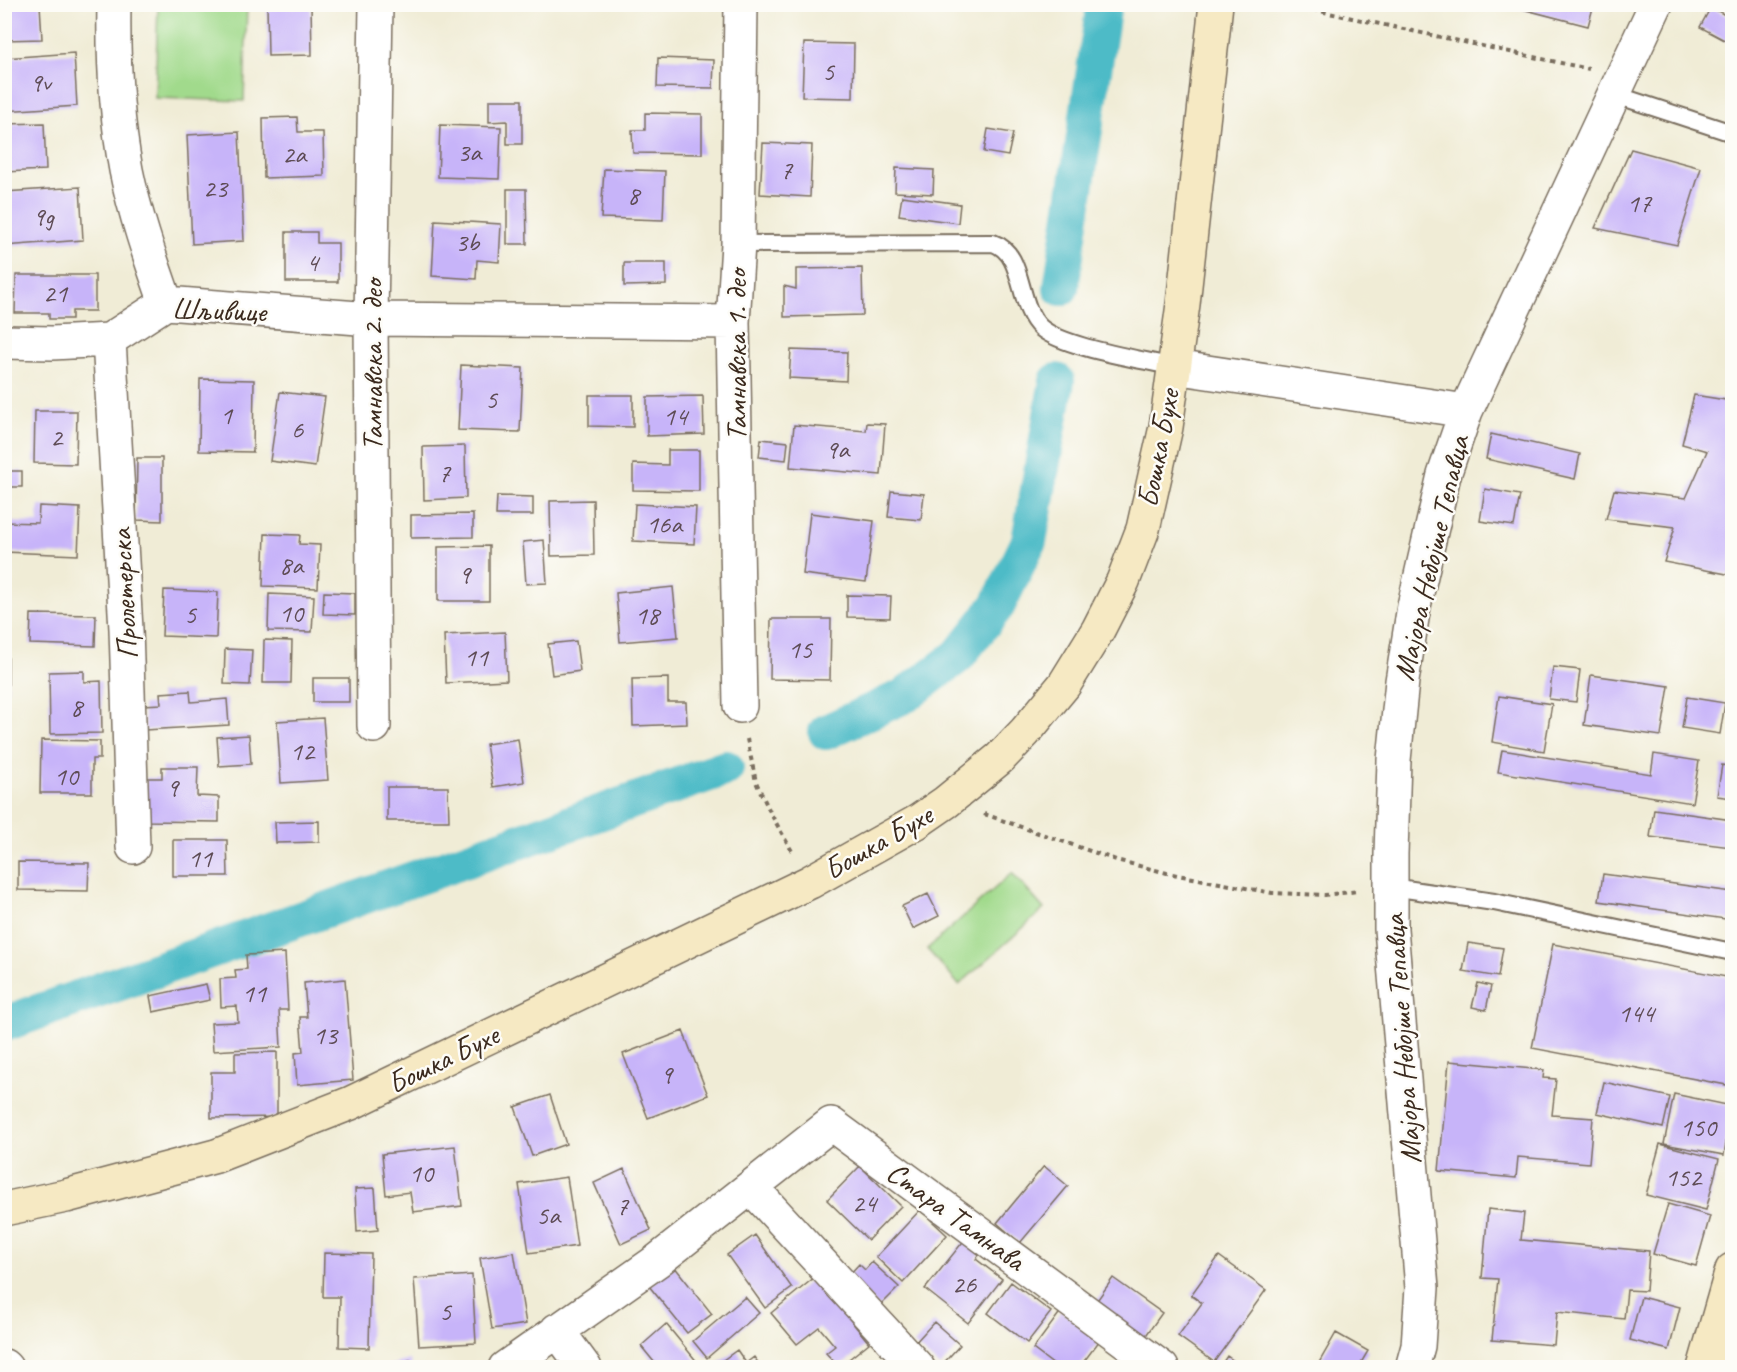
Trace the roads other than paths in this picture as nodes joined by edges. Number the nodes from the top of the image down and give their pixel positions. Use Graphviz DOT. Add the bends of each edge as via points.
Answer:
graph roads {
  1 [pos="114,4"];
  2 [pos="376,4"];
  3 [pos="741,4"];
  4 [pos="1216,4"];
  5 [pos="1656,4"];
  6 [pos="1618,85"];
  7 [pos="1732,133"];
  8 [pos="738,244"];
  9 [pos="166,303"];
  10 [pos="371,319"];
  11 [pos="733,322"];
  12 [pos="110,340"];
  13 [pos="4,342"];
  14 [pos="1174,366"];
  15 [pos="1466,411"];
  16 [pos="740,706"];
  17 [pos="374,726"];
  18 [pos="133,847"];
  19 [pos="1392,887"];
  20 [pos="1732,952"];
  21 [pos="751,1186"];
  22 [pos="4,1209"];
  23 [pos="1732,1270"];
  24 [pos="1725,1322"];
  25 [pos="557,1330"];
  26 [pos="505,1368"];
  27 [pos="585,1368"];
  28 [pos="918,1368"];
  29 [pos="1162,1368"];
  30 [pos="1412,1368"];
  31 [pos="1704,1368"];
  1 -- 9 [label="street" via="116,106 126,172"];
  2 -- 10 [label="street, Тамнавска 2. део"];
  3 -- 8 [label="street, Тамнавска 1. део"];
  4 -- 14 [label="main road, Бошка Бухе"];
  5 -- 6 [label="street, Мајора Небојше Тепавца"];
  6 -- 7 [label="lane"];
  6 -- 15 [label="street, Мајора Небојше Тепавца"];
  8 -- 11 [label="street, Тамнавска 1. део"];
  8 -- 14 [label="lane" via="993,243 1011,257 1030,313 1044,330 1069,343"];
  9 -- 10 [label="street, Шљивице"];
  9 -- 12 [label="street, Шљивице"];
  10 -- 11 [label="street, Шљивице"];
  10 -- 17 [label="street, Тамнавска 2. део"];
  11 -- 16 [label="street, Тамнавска 1. део"];
  12 -- 13 [label="street"];
  12 -- 18 [label="street, Пролетерска"];
  14 -- 15 [label="street"];
  14 -- 22 [label="main road, Бошка Бухе" via="1166,427 1143,529 1098,630 1064,685 1025,732 946,802 810,882 351,1103 216,1156"];
  15 -- 19 [label="street, Мајора Небојше Тепавца" via="1444,475 1414,606 1402,681 1394,760"];
  19 -- 20 [label="lane" via="1494,902"];
  19 -- 30 [label="street, Мајора Небојше Тепавца" via="1392,928 1422,1288 1418,1346"];
  21 -- 25 [label="street, Стара Тамнава" via="657,1261"];
  21 -- 28 [label="street"];
  21 -- 29 [label="street, Стара Тамнава" via="831,1124"];
  23 -- 24 [label="main road"];
  24 -- 31 [label="main road"];
  25 -- 26 [label="street, Стара Тамнава"];
  25 -- 27 [label="street"];
}
